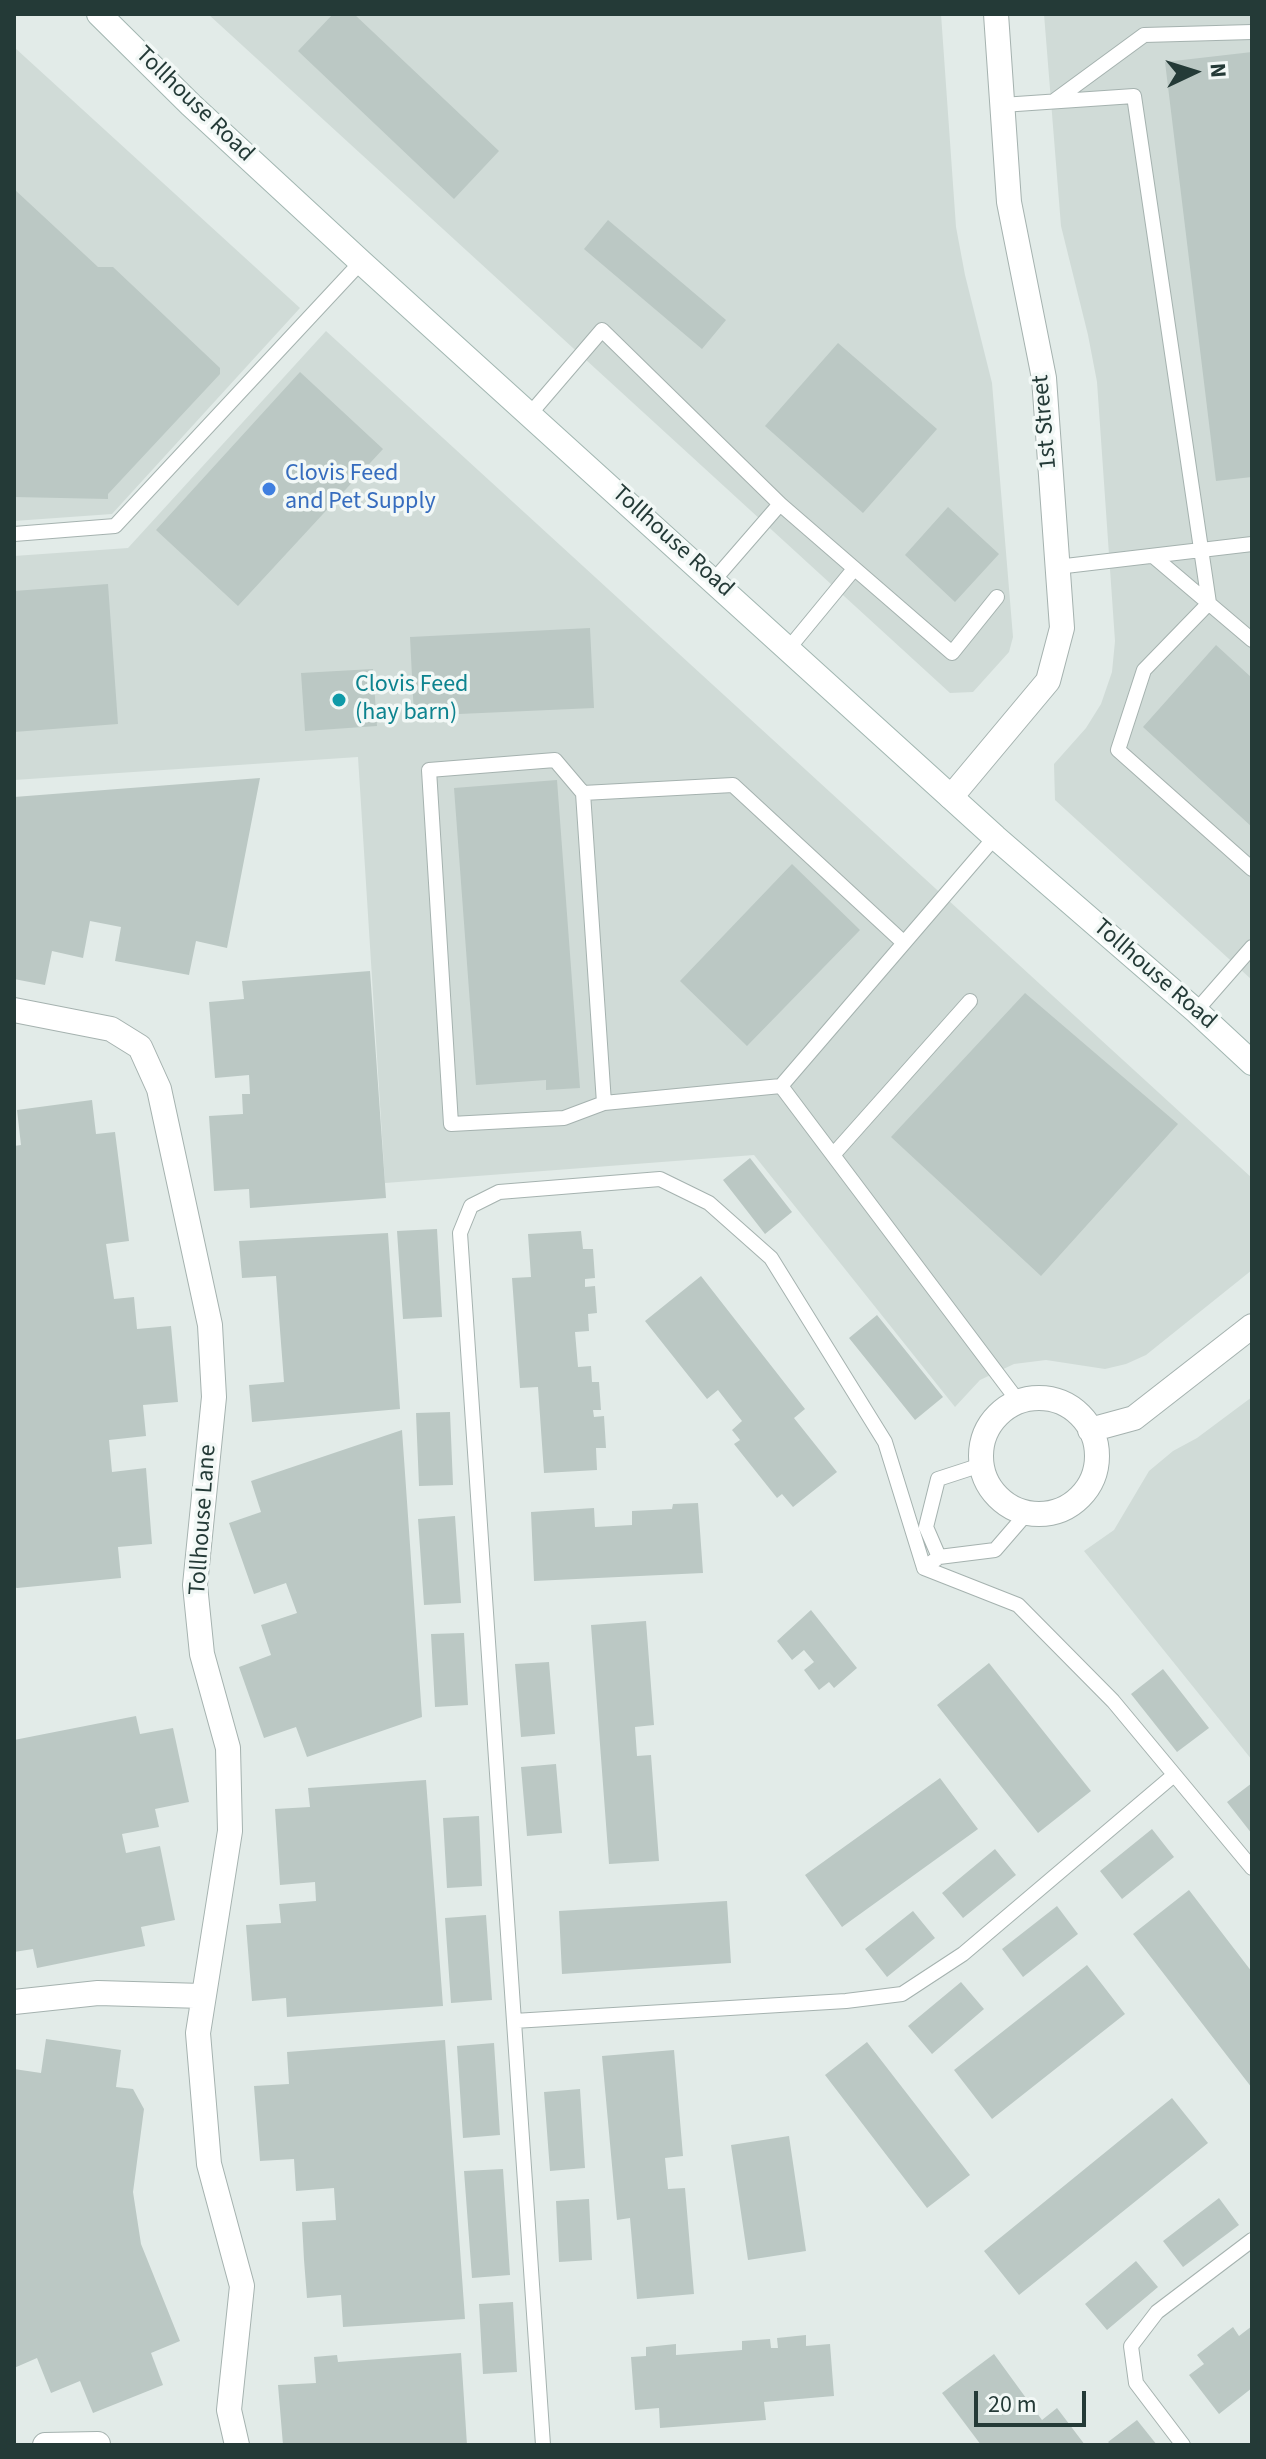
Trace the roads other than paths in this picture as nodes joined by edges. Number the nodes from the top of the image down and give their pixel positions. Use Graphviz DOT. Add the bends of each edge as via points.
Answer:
graph roads {
  1 [pos="99,14"];
  2 [pos="996,14"];
  3 [pos="1252,32"];
  4 [pos="1052,102"];
  5 [pos="1002,105"];
  6 [pos="361,262"];
  7 [pos="530,414"];
  8 [pos="780,504"];
  9 [pos="14,534"];
  10 [pos="1252,544"];
  11 [pos="1202,550"];
  12 [pos="1153,556"];
  13 [pos="1057,567"];
  14 [pos="854,569"];
  15 [pos="714,580"];
  16 [pos="997,597"];
  17 [pos="1209,603"];
  18 [pos="1252,640"];
  19 [pos="789,648"];
  20 [pos="583,793"];
  21 [pos="951,797"];
  22 [pos="995,837"];
  23 [pos="1252,869"];
  24 [pos="904,943"];
  25 [pos="1252,947"];
  26 [pos="970,1001"];
  27 [pos="14,1010"];
  28 [pos="1196,1011"];
  29 [pos="1252,1063"];
  30 [pos="781,1086"];
  31 [pos="604,1103"];
  32 [pos="833,1155"];
  33 [pos="1252,1326"];
  34 [pos="1018,1401"];
  35 [pos="1090,1430"];
  36 [pos="981,1465"];
  37 [pos="1027,1513"];
  38 [pos="939,1557"];
  39 [pos="924,1568"];
  40 [pos="1174,1775"];
  41 [pos="1252,1868"];
  42 [pos="203,1996"];
  43 [pos="14,2002"];
  44 [pos="514,2021"];
  45 [pos="1252,2240"];
  46 [pos="98,2444"];
  47 [pos="45,2445"];
  48 [pos="237,2445"];
  49 [pos="543,2445"];
  50 [pos="1183,2445"];
  1 -- 6 [label="street, Tollhouse Road"];
  2 -- 5 [label="street, 1st Street"];
  3 -- 4 [label="lane" via="1144,35"];
  4 -- 5 [label="lane"];
  4 -- 11 [label="lane" via="1134,96"];
  5 -- 13 [label="street, 1st Street" via="1009,202 1044,378"];
  6 -- 7 [label="street, Tollhouse Road"];
  6 -- 9 [label="lane" via="115,526"];
  7 -- 8 [label="lane" via="602,330"];
  7 -- 15 [label="street, Tollhouse Road"];
  8 -- 14 [label="lane"];
  8 -- 15 [label="lane"];
  10 -- 11 [label="lane"];
  11 -- 12 [label="lane"];
  11 -- 17 [label="lane"];
  12 -- 13 [label="lane"];
  12 -- 17 [label="lane"];
  13 -- 21 [label="street, 1st Street" via="1062,628 1048,681"];
  14 -- 16 [label="lane" via="952,653"];
  14 -- 19 [label="lane"];
  15 -- 19 [label="street, Tollhouse Road"];
  17 -- 18 [label="lane"];
  17 -- 23 [label="lane" via="1144,670 1118,750"];
  19 -- 21 [label="street, Tollhouse Road"];
  20 -- 24 [label="lane" via="733,785"];
  20 -- 31 [label="lane"];
  20 -- 31 [label="lane" via="555,760 429,770 451,1124 564,1118"];
  21 -- 22 [label="street, Tollhouse Road"];
  22 -- 24 [label="lane"];
  22 -- 28 [label="street, Tollhouse Road"];
  24 -- 30 [label="lane"];
  25 -- 28 [label="lane"];
  26 -- 32 [label="lane"];
  27 -- 42 [label="street, Tollhouse Lane" via="111,1029 140,1047 159,1089 210,1325 214,1397 195,1585 202,1654 228,1748 230,1831"];
  28 -- 29 [label="street, Tollhouse Road"];
  30 -- 31 [label="lane"];
  30 -- 32 [label="lane"];
  32 -- 34 [label="lane"];
  33 -- 35 [label="street" via="1134,1418"];
  34 -- 35 [label="street" via="1055,1400 1072,1408"];
  34 -- 36 [label="street" via="988,1426"];
  35 -- 37 [label="street" via="1097,1460 1081,1496 1047,1514"];
  36 -- 37 [label="street" via="997,1496"];
  36 -- 38 [label="lane" via="938,1479 926,1527"];
  37 -- 38 [label="lane" via="995,1550"];
  38 -- 39 [label="lane"];
  39 -- 40 [label="lane" via="1018,1605 1113,1701"];
  39 -- 44 [label="lane" via="885,1442 771,1258 709,1203 660,1179 499,1192 471,1206 460,1233"];
  40 -- 41 [label="lane"];
  40 -- 44 [label="lane" via="963,1954 902,1994"];
  42 -- 43 [label="street" via="98,1993"];
  42 -- 48 [label="street, Tollhouse Lane" via="198,2033 209,2164 242,2286 229,2410"];
  44 -- 49 [label="lane"];
  45 -- 50 [label="lane" via="1157,2312 1131,2346 1136,2383"];
  46 -- 47 [label="street"];
}
